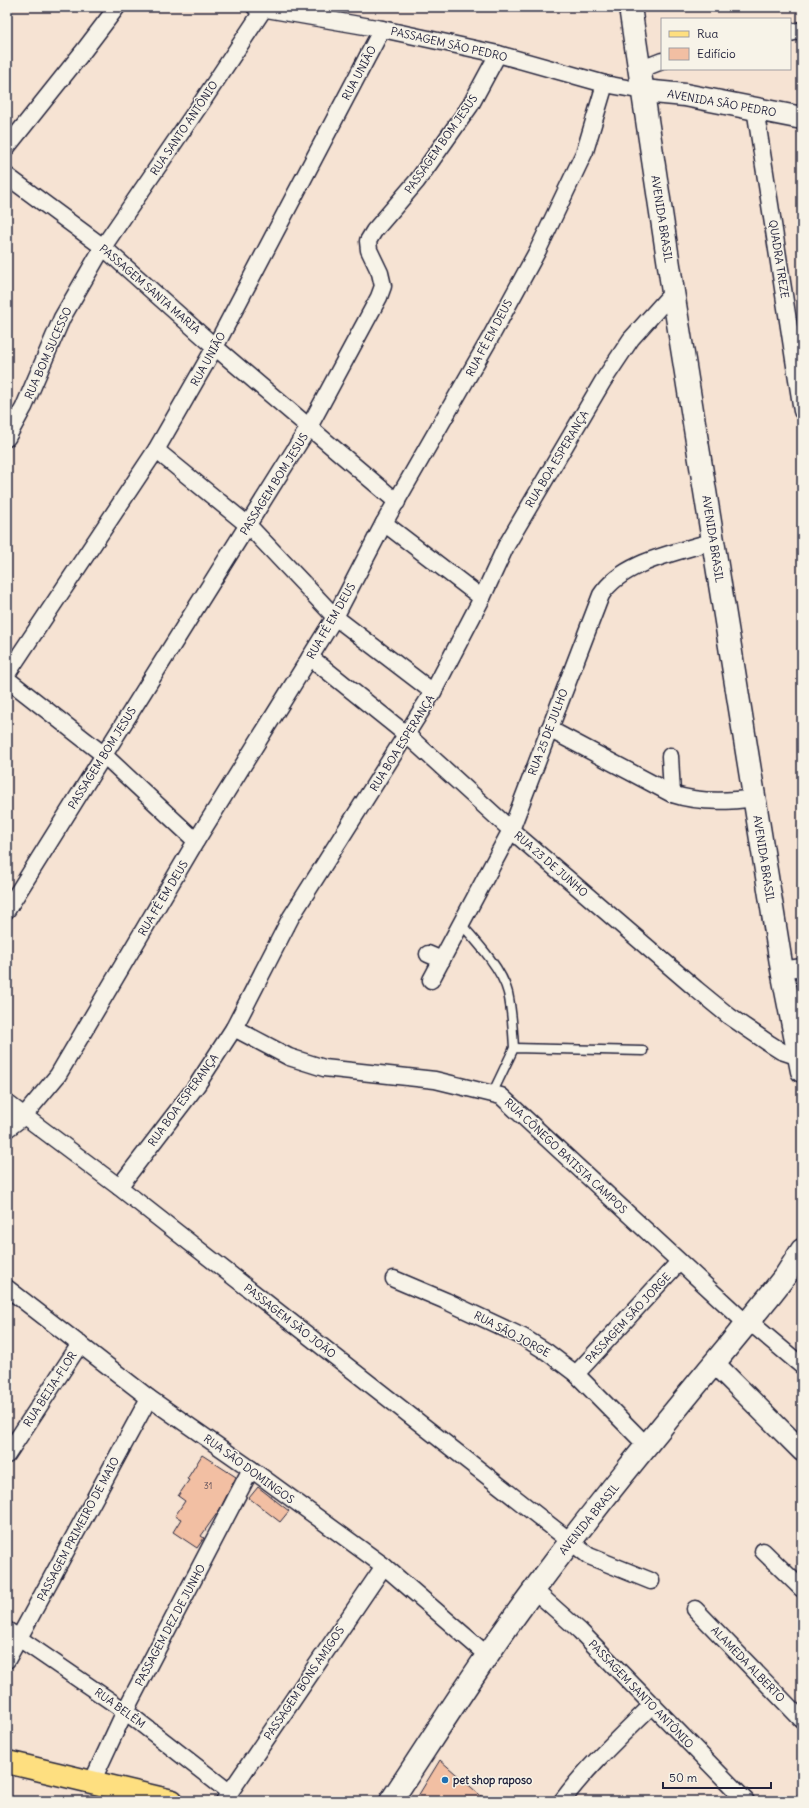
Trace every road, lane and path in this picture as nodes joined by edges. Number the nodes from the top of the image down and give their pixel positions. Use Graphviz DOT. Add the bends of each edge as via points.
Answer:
graph roads {
  1 [pos="116,7"];
  2 [pos="630,7"];
  3 [pos="261,8"];
  4 [pos="382,29"];
  5 [pos="802,30"];
  6 [pos="791,33"];
  7 [pos="498,54"];
  8 [pos="661,62"];
  9 [pos="641,81"];
  10 [pos="605,84"];
  11 [pos="755,108"];
  12 [pos="802,118"];
  13 [pos="7,147"];
  14 [pos="7,176"];
  15 [pos="103,247"];
  16 [pos="673,292"];
  17 [pos="215,347"];
  18 [pos="802,411"];
  19 [pos="309,427"];
  20 [pos="7,438"];
  21 [pos="156,450"];
  22 [pos="397,502"];
  23 [pos="384,524"];
  24 [pos="249,526"];
  25 [pos="714,541"];
  26 [pos="482,598"];
  27 [pos="335,617"];
  28 [pos="310,657"];
  29 [pos="7,674"];
  30 [pos="7,679"];
  31 [pos="433,692"];
  32 [pos="549,729"];
  33 [pos="407,735"];
  34 [pos="104,755"];
  35 [pos="670,756"];
  36 [pos="672,794"];
  37 [pos="754,798"];
  38 [pos="511,830"];
  39 [pos="196,841"];
  40 [pos="7,910"];
  41 [pos="461,924"];
  42 [pos="792,968"];
  43 [pos="431,980"];
  44 [pos="234,1028"];
  45 [pos="514,1048"];
  46 [pos="643,1051"];
  47 [pos="801,1062"];
  48 [pos="492,1094"];
  49 [pos="7,1103"];
  50 [pos="23,1116"];
  51 [pos="7,1129"];
  52 [pos="118,1187"];
  53 [pos="802,1250"];
  54 [pos="679,1262"];
  55 [pos="394,1279"];
  56 [pos="7,1288"];
  57 [pos="747,1324"];
  58 [pos="80,1344"];
  59 [pos="714,1364"];
  60 [pos="802,1366"];
  61 [pos="576,1374"];
  62 [pos="149,1398"];
  63 [pos="647,1446"];
  64 [pos="802,1451"];
  65 [pos="7,1455"];
  66 [pos="251,1469"];
  67 [pos="571,1541"];
  68 [pos="763,1551"];
  69 [pos="384,1566"];
  70 [pos="651,1582"];
  71 [pos="802,1589"];
  72 [pos="534,1590"];
  73 [pos="695,1609"];
  74 [pos="13,1634"];
  75 [pos="487,1655"];
  76 [pos="7,1660"];
  77 [pos="653,1704"];
  78 [pos="125,1711"];
  79 [pos="802,1720"];
  80 [pos="7,1762"];
  81 [pos="92,1782"];
  82 [pos="226,1797"];
  83 [pos="743,1800"];
  84 [pos="172,1801"];
  85 [pos="391,1801"];
  86 [pos="562,1801"];
  1 -- 13 [label="street"];
  2 -- 9 [label="main road, AVENIDA BRASIL"];
  3 -- 4 [label="street, PASSAGEM SÃO PEDRO"];
  3 -- 15 [label="street, RUA SANTO ANTÔNIO"];
  4 -- 7 [label="street, PASSAGEM SÃO PEDRO"];
  4 -- 17 [label="street, RUA UNIÃO"];
  5 -- 6 [label="street"];
  7 -- 10 [label="street, PASSAGEM SÃO PEDRO"];
  7 -- 19 [label="street, PASSAGEM BOM JESUS" via="470,106 422,175 368,241 382,286"];
  8 -- 9 [label="street"];
  9 -- 10 [label="street, PASSAGEM SÃO PEDRO"];
  9 -- 11 [label="main road, AVENIDA SÃO PEDRO" via="685,95"];
  9 -- 16 [label="main road, AVENIDA BRASIL"];
  10 -- 22 [label="street, RUA FÉ EM DEUS" via="585,151 538,250"];
  11 -- 12 [label="main road, AVENIDA SÃO PEDRO"];
  11 -- 18 [label="street, QUADRA TREZE"];
  14 -- 15 [label="street, PASSAGEM SANTA MARIA"];
  15 -- 17 [label="street, PASSAGEM SANTA MARIA"];
  15 -- 20 [label="street, RUA BOM SUCESSO" via="62,318 24,407"];
  16 -- 25 [label="main road, AVENIDA BRASIL"];
  16 -- 26 [label="street, RUA BOA ESPERANÇA" via="631,339 603,381 506,546"];
  17 -- 19 [label="street, PASSAGEM SANTA MARIA"];
  17 -- 21 [label="street, RUA UNIÃO"];
  19 -- 22 [label="street, PASSAGEM SANTA MARIA"];
  19 -- 24 [label="street, PASSAGEM BOM JESUS"];
  21 -- 24 [label="street"];
  21 -- 29 [label="street, RUA UNIÃO"];
  22 -- 23 [label="street, RUA FÉ EM DEUS"];
  23 -- 26 [label="street"];
  23 -- 27 [label="street, RUA FÉ EM DEUS"];
  24 -- 27 [label="street"];
  24 -- 34 [label="street, PASSAGEM BOM JESUS"];
  25 -- 32 [label="street, RUA 25 DE JULHO" via="638,565 608,585 599,601"];
  25 -- 37 [label="main road, AVENIDA BRASIL"];
  26 -- 31 [label="street, RUA BOA ESPERANÇA"];
  27 -- 28 [label="street, RUA FÉ EM DEUS"];
  27 -- 31 [label="street"];
  28 -- 33 [label="street, RUA 23 DE JUNHO"];
  28 -- 39 [label="street, RUA FÉ EM DEUS"];
  30 -- 34 [label="street"];
  31 -- 33 [label="street, RUA BOA ESPERANÇA"];
  32 -- 36 [label="street"];
  32 -- 38 [label="street, RUA 25 DE JULHO"];
  33 -- 38 [label="street, RUA 23 DE JUNHO"];
  33 -- 44 [label="street, RUA BOA ESPERANÇA" via="291,917"];
  34 -- 39 [label="street"];
  34 -- 40 [label="street, PASSAGEM BOM JESUS"];
  35 -- 36 [label="street"];
  36 -- 37 [label="street" via="703,801"];
  37 -- 42 [label="main road, AVENIDA BRASIL"];
  38 -- 41 [label="street, RUA 25 DE JULHO"];
  38 -- 47 [label="street, RUA 23 DE JUNHO" via="729,1016"];
  39 -- 50 [label="street, RUA FÉ EM DEUS" via="58,1076"];
  41 -- 43 [label="street, RUA 25 DE JULHO" via="435,957"];
  41 -- 45 [label="lane" via="483,949 508,991"];
  42 -- 47 [label="main road, AVENIDA BRASIL"];
  44 -- 48 [label="street, RUA CÔNEGO BATISTA CAMPOS" via="288,1057 324,1068 435,1080"];
  44 -- 52 [label="street, RUA BOA ESPERANÇA" via="197,1085"];
  45 -- 46 [label="lane"];
  45 -- 48 [label="lane"];
  48 -- 54 [label="street, RUA CÔNEGO BATISTA CAMPOS" via="500,1096"];
  49 -- 50 [label="street, PASSAGEM SÃO JOÃO"];
  50 -- 51 [label="street, RUA FÉ EM DEUS"];
  50 -- 52 [label="street, PASSAGEM SÃO JOÃO"];
  52 -- 67 [label="street, PASSAGEM SÃO JOÃO"];
  53 -- 57 [label="main road, AVENIDA BRASIL" via="786,1275"];
  54 -- 57 [label="street, RUA CÔNEGO BATISTA CAMPOS"];
  54 -- 61 [label="street, PASSAGEM SÃO JORGE"];
  55 -- 61 [label="street, RUA SÃO JORGE" via="523,1337 548,1352"];
  56 -- 58 [label="street, RUA SÃO DOMINGOS"];
  57 -- 59 [label="main road, AVENIDA BRASIL"];
  57 -- 60 [label="street, RUA CÔNEGO BATISTA CAMPOS" via="756,1328"];
  58 -- 62 [label="street, RUA SÃO DOMINGOS"];
  58 -- 65 [label="street, RUA BEIJA-FLOR"];
  59 -- 63 [label="main road, AVENIDA BRASIL"];
  59 -- 64 [label="street"];
  61 -- 63 [label="street, RUA SÃO JORGE"];
  62 -- 66 [label="street, RUA SÃO DOMINGOS"];
  62 -- 74 [label="street, PASSAGEM PRIMEIRO DE MAIO"];
  63 -- 67 [label="main road, AVENIDA BRASIL"];
  66 -- 69 [label="street, RUA SÃO DOMINGOS"];
  66 -- 78 [label="street, PASSAGEM DEZ DE JUNHO"];
  67 -- 70 [label="street, PASSAGEM SÃO JOÃO" via="589,1556"];
  67 -- 72 [label="main road, AVENIDA BRASIL"];
  68 -- 71 [label="street"];
  69 -- 75 [label="street, RUA SÃO DOMINGOS"];
  69 -- 82 [label="street, PASSAGEM BONS AMIGOS"];
  72 -- 75 [label="main road, AVENIDA BRASIL"];
  72 -- 77 [label="street, PASSAGEM SANTO ANTÔNIO" via="580,1631"];
  73 -- 79 [label="street, ALAMEDA ALBERTO"];
  74 -- 76 [label="street, PASSAGEM PRIMEIRO DE MAIO"];
  74 -- 78 [label="street, RUA BELÉM"];
  75 -- 85 [label="main road, AVENIDA BRASIL"];
  77 -- 83 [label="street, PASSAGEM SANTO ANTÔNIO"];
  77 -- 86 [label="street"];
  78 -- 81 [label="street, PASSAGEM DEZ DE JUNHO"];
  78 -- 82 [label="street, RUA BELÉM"];
  80 -- 81 [label="main road"];
  81 -- 84 [label="main road"];
}
